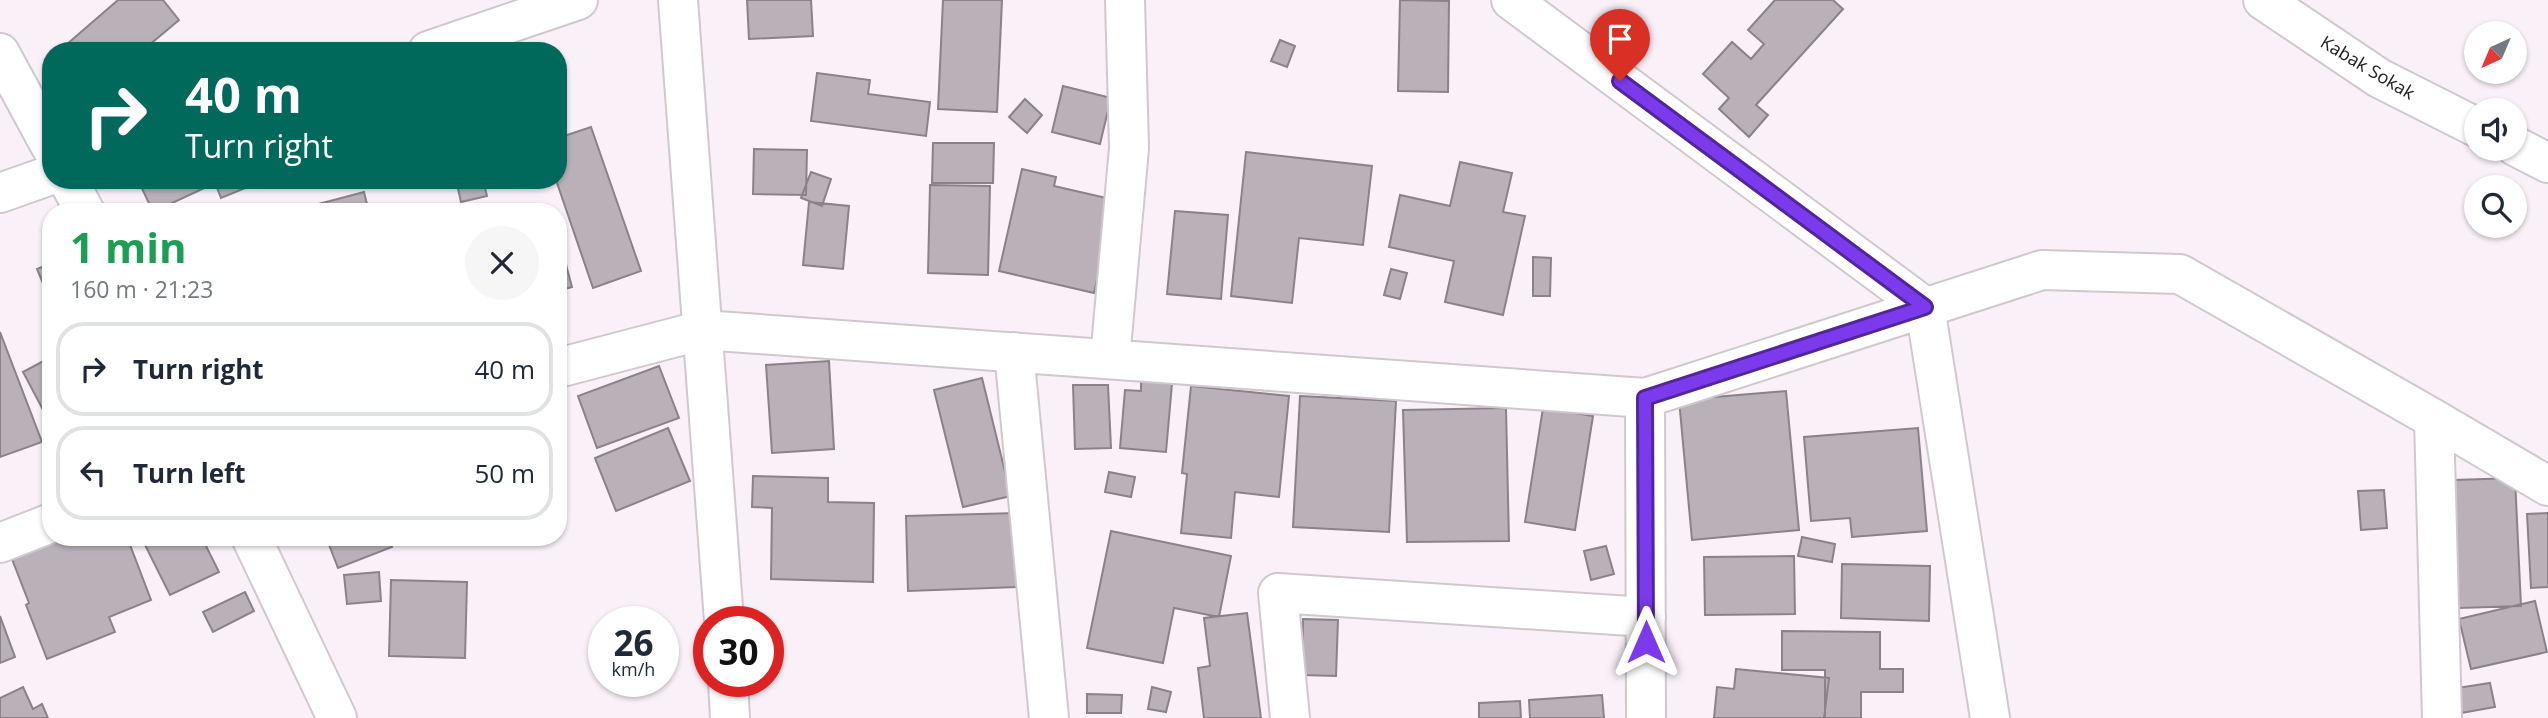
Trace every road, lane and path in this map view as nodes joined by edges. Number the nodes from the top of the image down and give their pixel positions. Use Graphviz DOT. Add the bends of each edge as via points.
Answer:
graph roads {
  1 [pos="578,0"];
  2 [pos="678,0"];
  3 [pos="1125,0"];
  4 [pos="1511,0"];
  5 [pos="2263,0"];
  6 [pos="454,42"];
  7 [pos="0,53"];
  8 [pos="2464,121"];
  9 [pos="42,130"];
  10 [pos="2527,152"];
  11 [pos="2548,163"];
  12 [pos="42,178"];
  13 [pos="0,194"];
  14 [pos="1925,307"];
  15 [pos="703,330"];
  16 [pos="1014,352"];
  17 [pos="1110,359"];
  18 [pos="567,366"];
  19 [pos="1645,398"];
  20 [pos="2434,419"];
  21 [pos="2548,486"];
  22 [pos="42,526"];
  23 [pos="0,542"];
  24 [pos="255,546"];
  25 [pos="723,606"];
  26 [pos="1646,617"];
  27 [pos="729,697"];
  28 [pos="337,718"];
  29 [pos="730,718"];
  30 [pos="1049,718"];
  31 [pos="1290,718"];
  32 [pos="1646,718"];
  33 [pos="1990,718"];
  34 [pos="2442,718"];
  1 -- 6 [label="street"];
  2 -- 15 [label="street"];
  3 -- 17 [label="street" via="1129,148"];
  4 -- 14 [label="street"];
  5 -- 8 [label="street, Kabak Sokak" via="2379,78"];
  7 -- 9 [label="street"];
  10 -- 11 [label="street"];
  12 -- 13 [label="street"];
  14 -- 19 [label="street"];
  14 -- 20 [label="street" via="2042,270 2180,274"];
  14 -- 33 [label="street"];
  15 -- 16 [label="street"];
  15 -- 18 [label="street"];
  15 -- 25 [label="street"];
  16 -- 17 [label="street"];
  16 -- 30 [label="street"];
  17 -- 19 [label="street"];
  19 -- 26 [label="street"];
  20 -- 21 [label="street"];
  20 -- 34 [label="street"];
  22 -- 23 [label="street"];
  24 -- 28 [label="street"];
  26 -- 31 [label="street" via="1278,593"];
  26 -- 32 [label="street"];
  27 -- 29 [label="street"];
}
